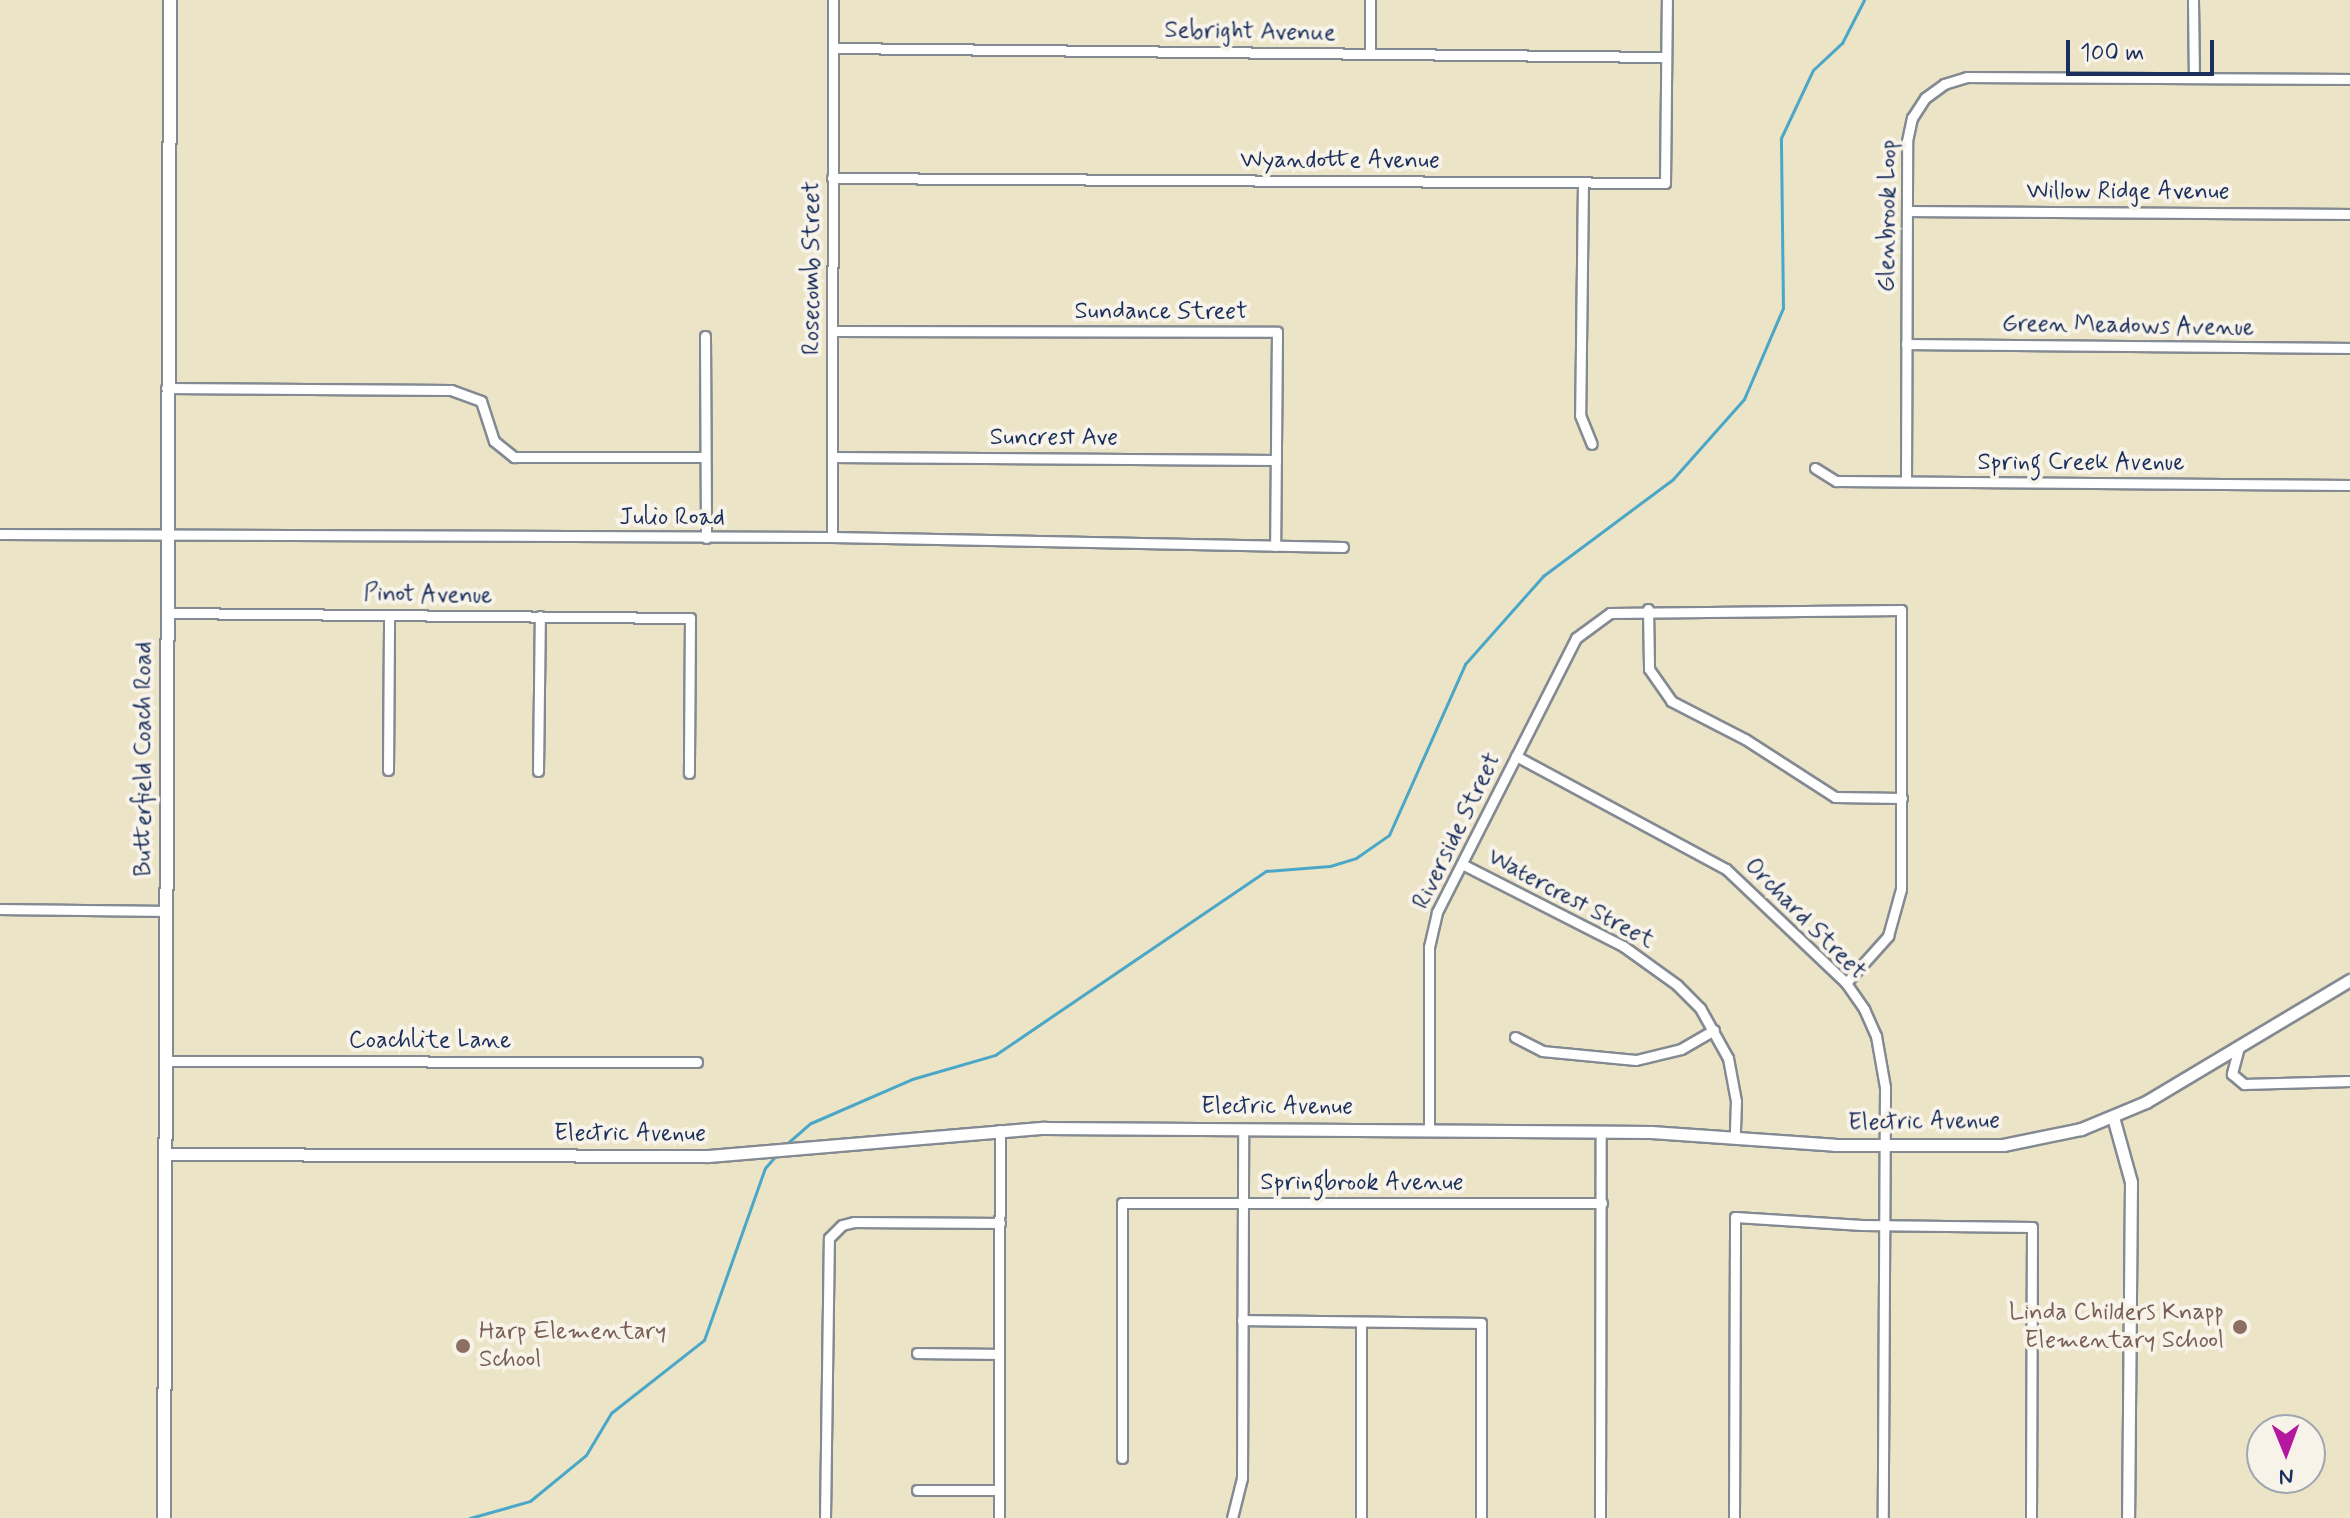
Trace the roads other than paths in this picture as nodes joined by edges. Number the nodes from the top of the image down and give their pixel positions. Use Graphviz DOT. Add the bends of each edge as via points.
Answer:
graph roads {
  1 [pos="170,0"];
  2 [pos="833,0"];
  3 [pos="1370,0"];
  4 [pos="1667,0"];
  5 [pos="2193,0"];
  6 [pos="833,48"];
  7 [pos="1370,53"];
  8 [pos="1666,57"];
  9 [pos="2194,78"];
  10 [pos="2350,79"];
  11 [pos="832,178"];
  12 [pos="1583,182"];
  13 [pos="1907,211"];
  14 [pos="2350,214"];
  15 [pos="832,331"];
  16 [pos="705,336"];
  17 [pos="1906,344"];
  18 [pos="2350,348"];
  19 [pos="166,388"];
  20 [pos="1592,444"];
  21 [pos="705,457"];
  22 [pos="832,457"];
  23 [pos="1276,460"];
  24 [pos="1815,468"];
  25 [pos="1906,481"];
  26 [pos="2350,485"];
  27 [pos="0,534"];
  28 [pos="167,535"];
  29 [pos="832,537"];
  30 [pos="706,538"];
  31 [pos="1275,546"];
  32 [pos="1343,547"];
  33 [pos="1648,609"];
  34 [pos="166,613"];
  35 [pos="389,615"];
  36 [pos="540,616"];
  37 [pos="1516,756"];
  38 [pos="388,770"];
  39 [pos="538,771"];
  40 [pos="689,773"];
  41 [pos="1902,798"];
  42 [pos="1462,864"];
  43 [pos="0,909"];
  44 [pos="166,911"];
  45 [pos="2350,980"];
  46 [pos="1846,983"];
  47 [pos="1714,1030"];
  48 [pos="1515,1037"];
  49 [pos="2239,1047"];
  50 [pos="164,1061"];
  51 [pos="697,1062"];
  52 [pos="2350,1081"];
  53 [pos="2113,1117"];
  54 [pos="1243,1129"];
  55 [pos="1000,1130"];
  56 [pos="1429,1130"];
  57 [pos="1601,1131"];
  58 [pos="1735,1138"];
  59 [pos="1884,1147"];
  60 [pos="164,1154"];
  61 [pos="1243,1203"];
  62 [pos="1602,1203"];
  63 [pos="1000,1223"];
  64 [pos="1884,1226"];
  65 [pos="1242,1320"];
  66 [pos="1361,1322"];
  67 [pos="917,1353"];
  68 [pos="999,1354"];
  69 [pos="1122,1458"];
  70 [pos="917,1490"];
  71 [pos="999,1490"];
  72 [pos="164,1518"];
  73 [pos="825,1518"];
  74 [pos="999,1518"];
  75 [pos="1232,1518"];
  76 [pos="1361,1518"];
  77 [pos="1481,1518"];
  78 [pos="1600,1518"];
  79 [pos="1734,1518"];
  80 [pos="1883,1518"];
  81 [pos="2031,1518"];
  82 [pos="2128,1518"];
  1 -- 19 [label="main road, Butterfield Coach Road"];
  2 -- 6 [label="street, Rosecomb Street"];
  3 -- 7 [label="street"];
  4 -- 8 [label="street, Wyandotte Avenue"];
  5 -- 9 [label="street"];
  6 -- 7 [label="street, Sebright Avenue"];
  6 -- 11 [label="street, Rosecomb Street"];
  7 -- 8 [label="street, Sebright Avenue"];
  8 -- 12 [label="street, Wyandotte Avenue" via="1665,183"];
  9 -- 10 [label="street, Glenbrook Loop"];
  9 -- 13 [label="street, Glenbrook Loop" via="1967,77 1944,84 1925,98 1912,118"];
  11 -- 12 [label="street, Wyandotte Avenue"];
  11 -- 15 [label="street, Rosecomb Street"];
  12 -- 20 [label="street" via="1580,415"];
  13 -- 14 [label="street, Willow Ridge Avenue"];
  13 -- 17 [label="street, Glenbrook Loop"];
  15 -- 22 [label="street, Rosecomb Street"];
  15 -- 23 [label="street, Sundance Street" via="1277,332"];
  16 -- 21 [label="street"];
  17 -- 18 [label="street, Green Meadows Avenue"];
  17 -- 25 [label="street, Glenbrook Loop"];
  19 -- 21 [label="street" via="451,390 481,401 494,441 514,457"];
  19 -- 28 [label="main road, Butterfield Coach Road"];
  21 -- 30 [label="street"];
  22 -- 23 [label="street, Suncrest Ave"];
  22 -- 29 [label="street, Rosecomb Street"];
  23 -- 31 [label="street, Sundance Street"];
  24 -- 25 [label="street, Spring Creek Avenue" via="1836,481"];
  25 -- 26 [label="street, Spring Creek Avenue"];
  27 -- 28 [label="street, Julio Road"];
  28 -- 30 [label="street, Julio Road"];
  28 -- 34 [label="main road, Butterfield Coach Road"];
  29 -- 30 [label="street, Julio Road"];
  29 -- 31 [label="street, Julio Road"];
  31 -- 32 [label="street, Julio Road"];
  33 -- 37 [label="street, Riverside Street" via="1594,620 1576,638"];
  33 -- 41 [label="street" via="1649,669 1671,701 1745,739 1835,797"];
  33 -- 41 [label="street" via="1901,610"];
  34 -- 35 [label="street, Pinot Avenue"];
  34 -- 44 [label="main road, Butterfield Coach Road"];
  35 -- 36 [label="street, Pinot Avenue"];
  35 -- 38 [label="street"];
  36 -- 39 [label="street"];
  36 -- 40 [label="street, Pinot Avenue" via="690,618"];
  37 -- 42 [label="street, Riverside Street"];
  37 -- 46 [label="street, Orchard Street" via="1701,852 1749,888"];
  41 -- 46 [label="street" via="1898,912 1874,957"];
  42 -- 47 [label="street, Watercrest Street" via="1650,962 1700,1008"];
  42 -- 56 [label="street, Riverside Street" via="1431,929"];
  43 -- 44 [label="street"];
  44 -- 50 [label="main road, Butterfield Coach Road"];
  45 -- 49 [label="street, Electric Avenue"];
  46 -- 59 [label="street, Orchard Street" via="1864,1009 1883,1064"];
  47 -- 48 [label="street" via="1681,1049 1636,1060 1542,1051"];
  47 -- 58 [label="street, Watercrest Street" via="1734,1081"];
  49 -- 52 [label="street" via="2232,1074 2244,1084"];
  49 -- 53 [label="street, Electric Avenue"];
  50 -- 51 [label="street, Coachlite Lane"];
  50 -- 60 [label="main road, Butterfield Coach Road"];
  53 -- 59 [label="street, Electric Avenue" via="2003,1145"];
  53 -- 82 [label="street" via="2131,1182"];
  54 -- 55 [label="street, Electric Avenue"];
  54 -- 56 [label="street, Electric Avenue"];
  54 -- 61 [label="street"];
  55 -- 60 [label="street, Electric Avenue" via="749,1154"];
  55 -- 63 [label="street"];
  56 -- 57 [label="street, Electric Avenue"];
  57 -- 58 [label="street, Electric Avenue"];
  57 -- 62 [label="street"];
  58 -- 59 [label="street, Electric Avenue"];
  59 -- 64 [label="street, Orchard Street"];
  60 -- 72 [label="main road, Butterfield Coach Road"];
  61 -- 62 [label="street, Springbrook Avenue"];
  61 -- 65 [label="street"];
  61 -- 69 [label="street, Springbrook Avenue" via="1122,1203"];
  62 -- 78 [label="street"];
  63 -- 68 [label="street"];
  63 -- 73 [label="street" via="854,1222 834,1230 827,1247"];
  64 -- 79 [label="street" via="1735,1217"];
  64 -- 80 [label="street, Orchard Street"];
  64 -- 81 [label="street" via="2032,1227"];
  65 -- 66 [label="street"];
  65 -- 75 [label="street" via="1242,1478"];
  66 -- 76 [label="street"];
  66 -- 77 [label="street" via="1481,1323"];
  67 -- 68 [label="street"];
  68 -- 71 [label="street"];
  70 -- 71 [label="street"];
  71 -- 74 [label="street"];
}
